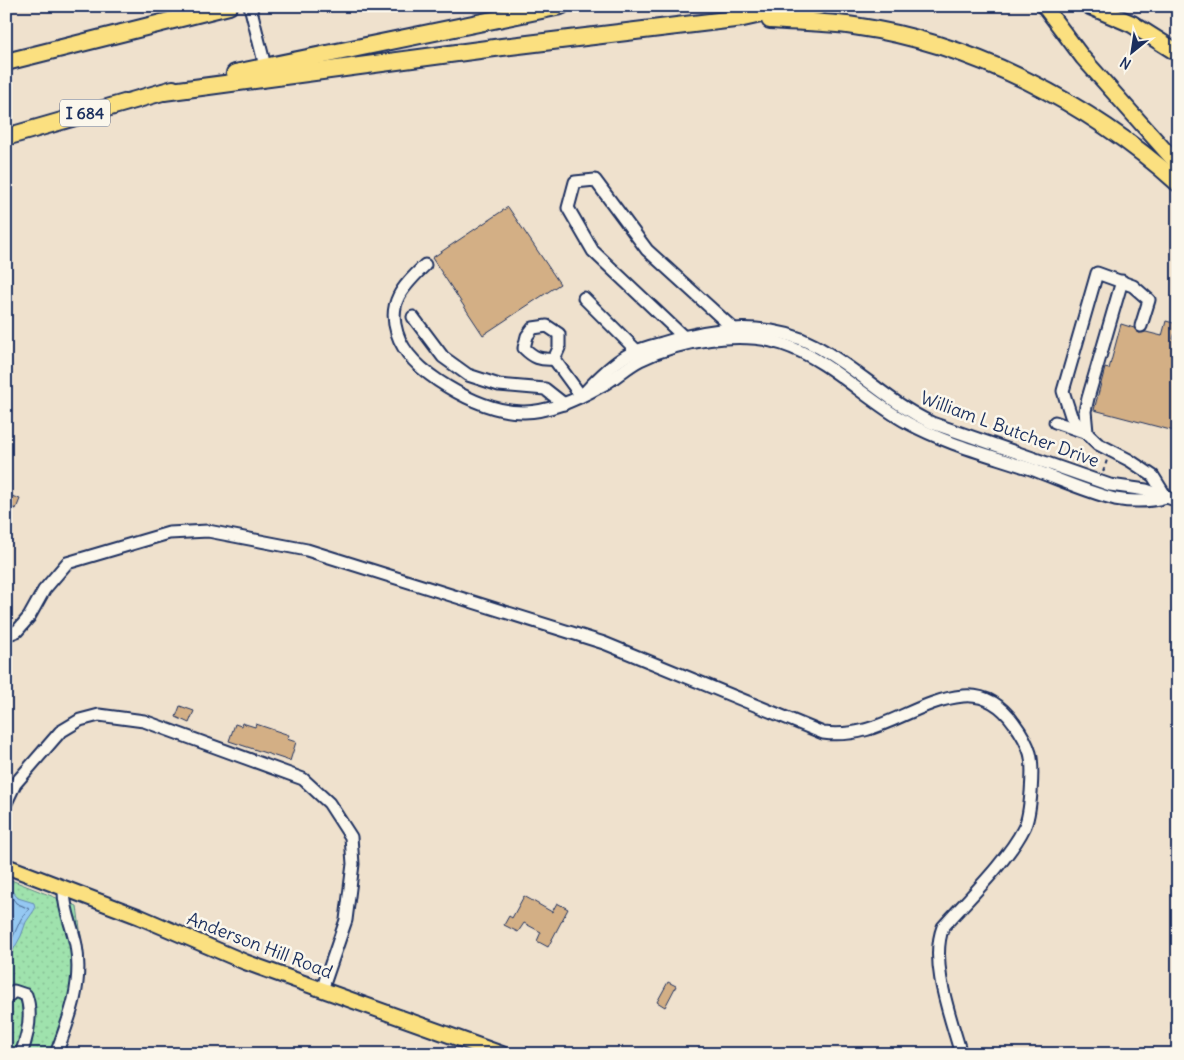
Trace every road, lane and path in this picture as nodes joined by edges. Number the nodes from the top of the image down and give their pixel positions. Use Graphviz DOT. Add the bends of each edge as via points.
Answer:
graph roads {
  1 [pos="229,6"];
  2 [pos="250,6"];
  3 [pos="561,6"];
  4 [pos="818,6"];
  5 [pos="1044,6"];
  6 [pos="1090,6"];
  7 [pos="743,18"];
  8 [pos="1178,53"];
  9 [pos="6,62"];
  10 [pos="265,66"];
  11 [pos="164,92"];
  12 [pos="6,137"];
  13 [pos="1178,165"];
  14 [pos="1178,183"];
  15 [pos="425,265"];
  16 [pos="1122,280"];
  17 [pos="584,298"];
  18 [pos="413,317"];
  19 [pos="1141,326"];
  20 [pos="738,333"];
  21 [pos="683,336"];
  22 [pos="692,344"];
  23 [pos="641,354"];
  24 [pos="443,357"];
  25 [pos="554,359"];
  26 [pos="427,372"];
  27 [pos="582,396"];
  28 [pos="564,404"];
  29 [pos="1055,422"];
  30 [pos="1087,432"];
  31 [pos="1110,450"];
  32 [pos="1100,481"];
  33 [pos="1166,497"];
  34 [pos="1178,501"];
  35 [pos="6,634"];
  36 [pos="6,803"];
  37 [pos="6,866"];
  38 [pos="64,888"];
  39 [pos="322,990"];
  40 [pos="6,998"];
  41 [pos="20,1054"];
  42 [pos="56,1054"];
  43 [pos="502,1054"];
  44 [pos="960,1054"];
  1 -- 9 [label="highway"];
  2 -- 10 [label="street"];
  3 -- 10 [label="highway"];
  4 -- 7 [label="highway"];
  5 -- 13 [label="main road" via="1082,58"];
  6 -- 8 [label="highway" via="1132,24"];
  7 -- 11 [label="highway"];
  7 -- 14 [label="highway" via="861,27 911,38 969,57 1028,82 1082,112 1136,148"];
  10 -- 11 [label="highway" via="192,82"];
  11 -- 12 [label="highway, I 684"];
  15 -- 26 [label="street, William L Butcher Drive" via="402,288 394,315 399,339"];
  16 -- 19 [label="street" via="1149,300"];
  16 -- 30 [label="street" via="1088,398"];
  16 -- 30 [label="street" via="1097,273 1063,391 1071,416"];
  17 -- 23 [label="street"];
  18 -- 24 [label="street"];
  20 -- 21 [label="street, William L Butcher Drive" via="716,329"];
  20 -- 21 [label="street" via="647,250 595,180 575,182 568,208 593,251"];
  20 -- 22 [label="street, William L Butcher Drive"];
  20 -- 32 [label="street, William L Butcher Drive" via="770,332 812,344 924,419"];
  20 -- 33 [label="street, William L Butcher Drive" via="779,343 812,356 894,415 941,438 1114,498 1154,501"];
  21 -- 22 [label="street"];
  21 -- 23 [label="street, William L Butcher Drive"];
  22 -- 23 [label="street, William L Butcher Drive"];
  23 -- 27 [label="street, William L Butcher Drive" via="606,371"];
  24 -- 26 [label="street"];
  24 -- 28 [label="street" via="468,375 499,385 545,389"];
  25 -- 27 [label="street"];
  26 -- 28 [label="street, William L Butcher Drive" via="466,397 498,408 527,413"];
  27 -- 28 [label="street, William L Butcher Drive"];
  29 -- 30 [label="street"];
  30 -- 31 [label="street" via="1098,444"];
  31 -- 32 [label="path"];
  31 -- 33 [label="street" via="1153,476"];
  32 -- 33 [label="street, William L Butcher Drive"];
  33 -- 34 [label="street, William L Butcher Drive"];
  35 -- 44 [label="street" via="17,631 29,617 44,590 67,562 169,533 208,531 307,550 595,640 823,733 842,736 865,732 948,699 965,696 984,698 1006,711 1018,728 1030,753 1032,785 1025,826 1008,851 943,927 938,940 942,980"];
  36 -- 39 [label="street" via="15,784 60,732 80,720 99,715 144,721 303,779 329,803 351,837 352,889 346,920"];
  37 -- 38 [label="main road, Anderson Hill Road"];
  38 -- 39 [label="main road, Anderson Hill Road"];
  38 -- 42 [label="street" via="63,898 75,942 79,973 75,998"];
  39 -- 43 [label="main road, Anderson Hill Road"];
  40 -- 41 [label="street" via="14,991 26,995 31,1008"];
}
